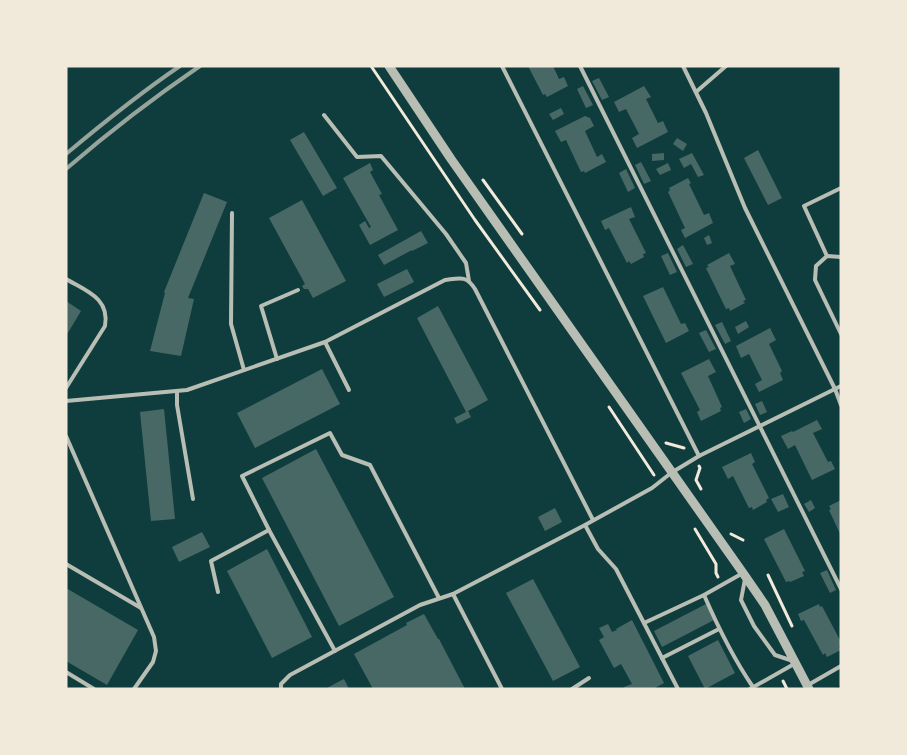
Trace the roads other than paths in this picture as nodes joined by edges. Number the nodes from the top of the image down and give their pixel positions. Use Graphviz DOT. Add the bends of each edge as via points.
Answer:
graph roads {
  1 [pos="389,66"];
  2 [pos="502,66"];
  3 [pos="580,66"];
  4 [pos="683,66"];
  5 [pos="726,66"];
  6 [pos="696,92"];
  7 [pos="324,115"];
  8 [pos="841,188"];
  9 [pos="232,213"];
  10 [pos="827,256"];
  11 [pos="841,257"];
  12 [pos="66,279"];
  13 [pos="469,281"];
  14 [pos="298,290"];
  15 [pos="841,334"];
  16 [pos="324,342"];
  17 [pos="277,359"];
  18 [pos="244,370"];
  19 [pos="841,386"];
  20 [pos="66,388"];
  21 [pos="835,389"];
  22 [pos="349,390"];
  23 [pos="176,391"];
  24 [pos="66,401"];
  25 [pos="841,405"];
  26 [pos="760,426"];
  27 [pos="66,436"];
  28 [pos="698,456"];
  29 [pos="671,473"];
  30 [pos="193,499"];
  31 [pos="593,520"];
  32 [pos="585,525"];
  33 [pos="269,530"];
  34 [pos="66,564"];
  35 [pos="745,575"];
  36 [pos="841,589"];
  37 [pos="218,592"];
  38 [pos="453,594"];
  39 [pos="704,595"];
  40 [pos="439,598"];
  41 [pos="141,608"];
  42 [pos="644,623"];
  43 [pos="719,629"];
  44 [pos="335,651"];
  45 [pos="662,658"];
  46 [pos="796,662"];
  47 [pos="841,666"];
  48 [pos="66,672"];
  49 [pos="589,678"];
  50 [pos="809,687"];
  51 [pos="752,688"];
  52 [pos="94,689"];
  53 [pos="134,689"];
  54 [pos="281,689"];
  55 [pos="502,689"];
  56 [pos="572,689"];
  57 [pos="678,689"];
  1 -- 29 [label="street"];
  2 -- 28 [label="lane"];
  3 -- 26 [label="lane"];
  4 -- 6 [label="lane"];
  5 -- 6 [label="lane"];
  6 -- 21 [label="lane" via="745,208"];
  7 -- 13 [label="lane" via="357,157 381,156 446,234 466,263"];
  8 -- 10 [label="lane" via="804,206"];
  9 -- 18 [label="lane" via="231,324"];
  10 -- 11 [label="lane"];
  10 -- 15 [label="lane" via="816,266 815,280"];
  12 -- 20 [label="lane" via="96,297 106,310 107,318"];
  13 -- 16 [label="lane" via="460,278 445,280"];
  13 -- 31 [label="lane"];
  14 -- 17 [label="lane" via="261,306"];
  16 -- 17 [label="lane"];
  16 -- 22 [label="lane"];
  17 -- 18 [label="lane"];
  18 -- 23 [label="lane"];
  19 -- 21 [label="lane"];
  21 -- 25 [label="lane"];
  21 -- 26 [label="lane"];
  23 -- 24 [label="lane"];
  23 -- 30 [label="lane"];
  26 -- 28 [label="lane"];
  26 -- 36 [label="lane"];
  27 -- 41 [label="lane"];
  28 -- 29 [label="lane"];
  29 -- 31 [label="lane" via="652,488"];
  29 -- 35 [label="street"];
  31 -- 32 [label="lane"];
  32 -- 38 [label="lane"];
  32 -- 42 [label="lane" via="598,549 616,569"];
  33 -- 37 [label="lane" via="211,561"];
  33 -- 40 [label="lane" via="242,476 330,433 342,455 370,465"];
  33 -- 44 [label="lane"];
  34 -- 41 [label="lane"];
  35 -- 39 [label="lane"];
  35 -- 46 [label="street"];
  35 -- 46 [label="lane" via="741,600 754,626 775,655"];
  38 -- 40 [label="lane"];
  38 -- 55 [label="lane"];
  39 -- 42 [label="lane"];
  39 -- 43 [label="lane"];
  40 -- 44 [label="lane"];
  41 -- 53 [label="lane" via="154,637 156,651 153,662"];
  42 -- 45 [label="lane"];
  43 -- 45 [label="lane"];
  43 -- 51 [label="lane"];
  44 -- 54 [label="lane" via="290,675 281,684"];
  45 -- 57 [label="lane"];
  46 -- 50 [label="street"];
  46 -- 51 [label="lane"];
  47 -- 50 [label="lane"];
  48 -- 52 [label="lane"];
  49 -- 56 [label="lane"];
}
